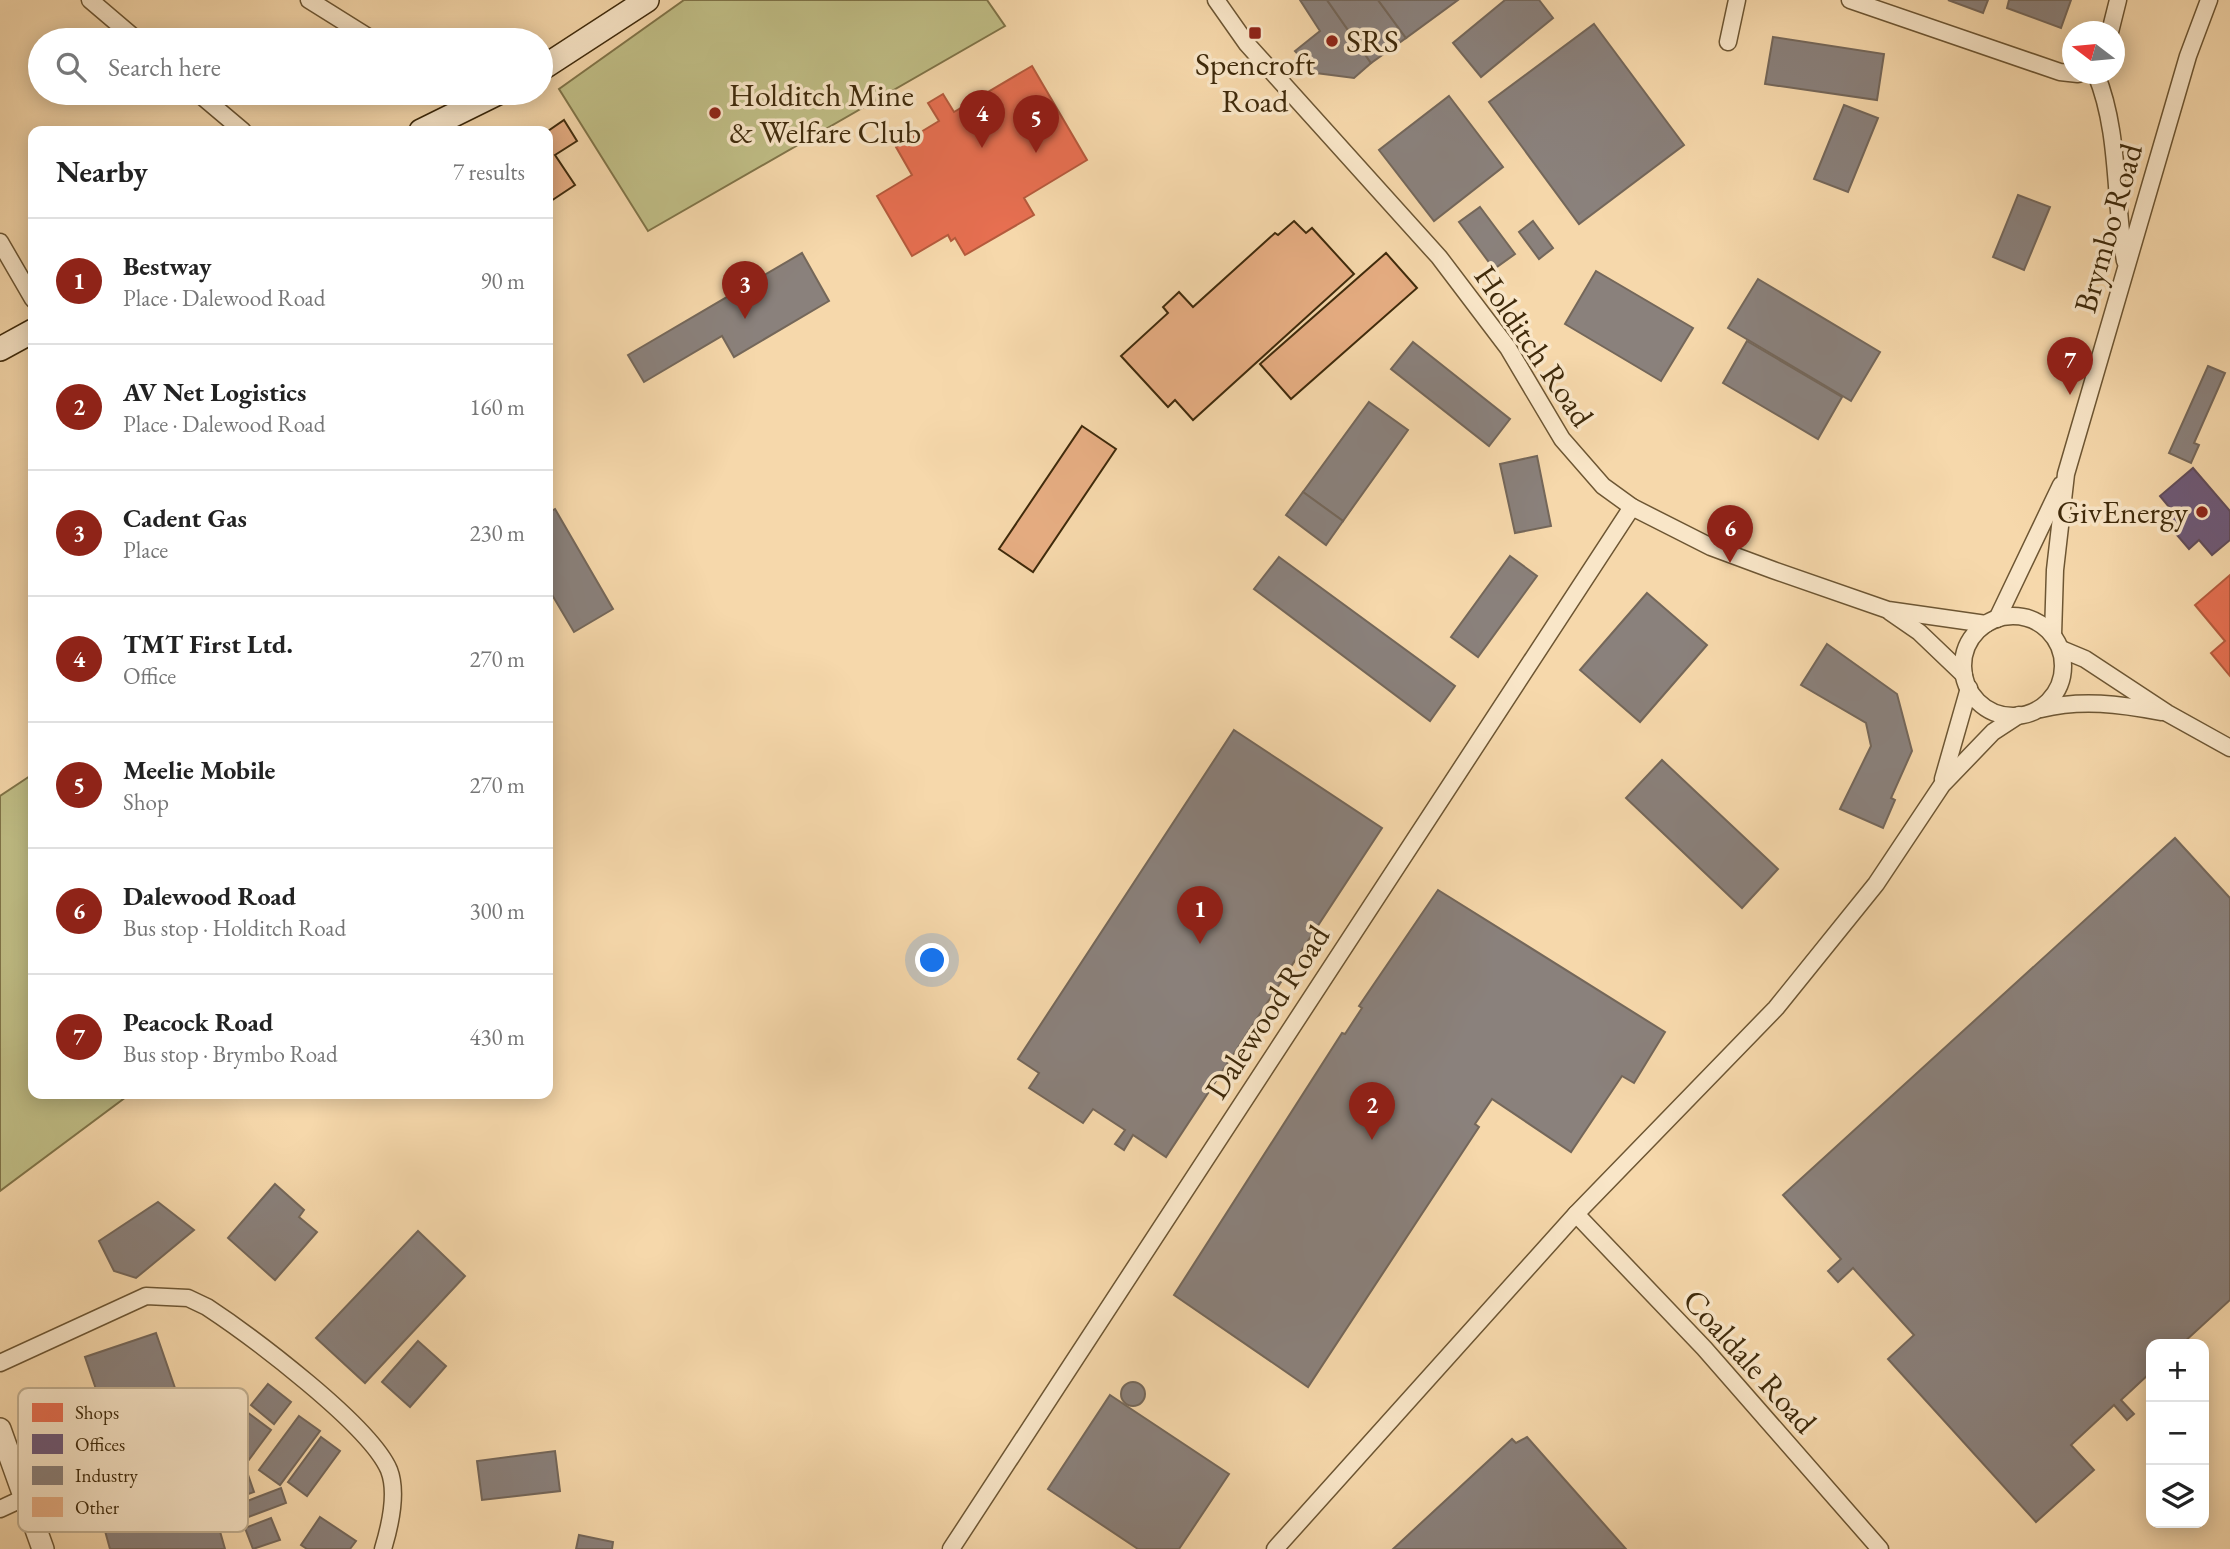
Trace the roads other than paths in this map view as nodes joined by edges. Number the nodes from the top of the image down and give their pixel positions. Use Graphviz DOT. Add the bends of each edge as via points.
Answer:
graph roads {
  1 [pos="90,0"];
  2 [pos="309,0"];
  3 [pos="647,0"];
  4 [pos="1216,0"];
  5 [pos="1737,0"];
  6 [pos="1850,0"];
  7 [pos="2118,0"];
  8 [pos="2209,0"];
  9 [pos="2113,21"];
  10 [pos="123,28"];
  11 [pos="354,28"];
  12 [pos="1728,42"];
  13 [pos="553,61"];
  14 [pos="2062,72"];
  15 [pos="2100,84"];
  16 [pos="212,105"];
  17 [pos="456,105"];
  18 [pos="237,126"];
  19 [pos="429,126"];
  20 [pos="0,242"];
  21 [pos="2126,267"];
  22 [pos="28,290"];
  23 [pos="28,334"];
  24 [pos="0,349"];
  25 [pos="2066,474"];
  26 [pos="1632,507"];
  27 [pos="1888,611"];
  28 [pos="1991,621"];
  29 [pos="2057,642"];
  30 [pos="1967,682"];
  31 [pos="2026,713"];
  32 [pos="2166,713"];
  33 [pos="2230,748"];
  34 [pos="1942,785"];
  35 [pos="1576,1214"];
  36 [pos="0,1363"];
  37 [pos="0,1429"];
  38 [pos="18,1476"];
  39 [pos="18,1501"];
  40 [pos="0,1509"];
  41 [pos="37,1532"];
  42 [pos="43,1549"];
  43 [pos="383,1549"];
  44 [pos="951,1549"];
  45 [pos="1275,1549"];
  46 [pos="1880,1549"];
  1 -- 10 [label="street"];
  2 -- 11 [label="street"];
  3 -- 13 [label="main road"];
  4 -- 26 [label="street, Holditch Road" via="1247,44 1439,257 1508,348 1545,414 1580,462"];
  5 -- 12 [label="street"];
  6 -- 14 [label="street"];
  7 -- 9 [label="street"];
  8 -- 21 [label="street, Brymbo Road"];
  15 -- 21 [label="street" via="2107,100"];
  16 -- 18 [label="street"];
  17 -- 19 [label="main road"];
  20 -- 22 [label="street"];
  21 -- 25 [label="street, Brymbo Road"];
  23 -- 24 [label="main road"];
  25 -- 28 [label="street, Brymbo Road"];
  25 -- 29 [label="street, Brymbo Road" via="2055,570"];
  26 -- 27 [label="street, Holditch Road" via="1711,547"];
  26 -- 44 [label="street, Dalewood Road"];
  27 -- 28 [label="street, Holditch Road"];
  27 -- 30 [label="street, Holditch Road" via="1919,632"];
  28 -- 29 [label="street" via="2017,616 2031,619"];
  28 -- 30 [label="street" via="1966,649"];
  29 -- 31 [label="street" via="2063,672 2058,688 2046,704"];
  29 -- 32 [label="street"];
  30 -- 31 [label="street" via="1978,701 1992,711"];
  30 -- 34 [label="street"];
  31 -- 32 [label="street" via="2064,704 2118,704"];
  31 -- 34 [label="street" via="1993,732"];
  32 -- 33 [label="street"];
  34 -- 35 [label="street" via="1876,884 1776,1008"];
  35 -- 45 [label="street"];
  35 -- 46 [label="street, Coaldale Road" via="1704,1348"];
  36 -- 43 [label="street" via="146,1296 188,1298 207,1307 370,1439 390,1472 392,1514"];
  37 -- 38 [label="street"];
  39 -- 40 [label="street"];
  41 -- 42 [label="street"];
}
